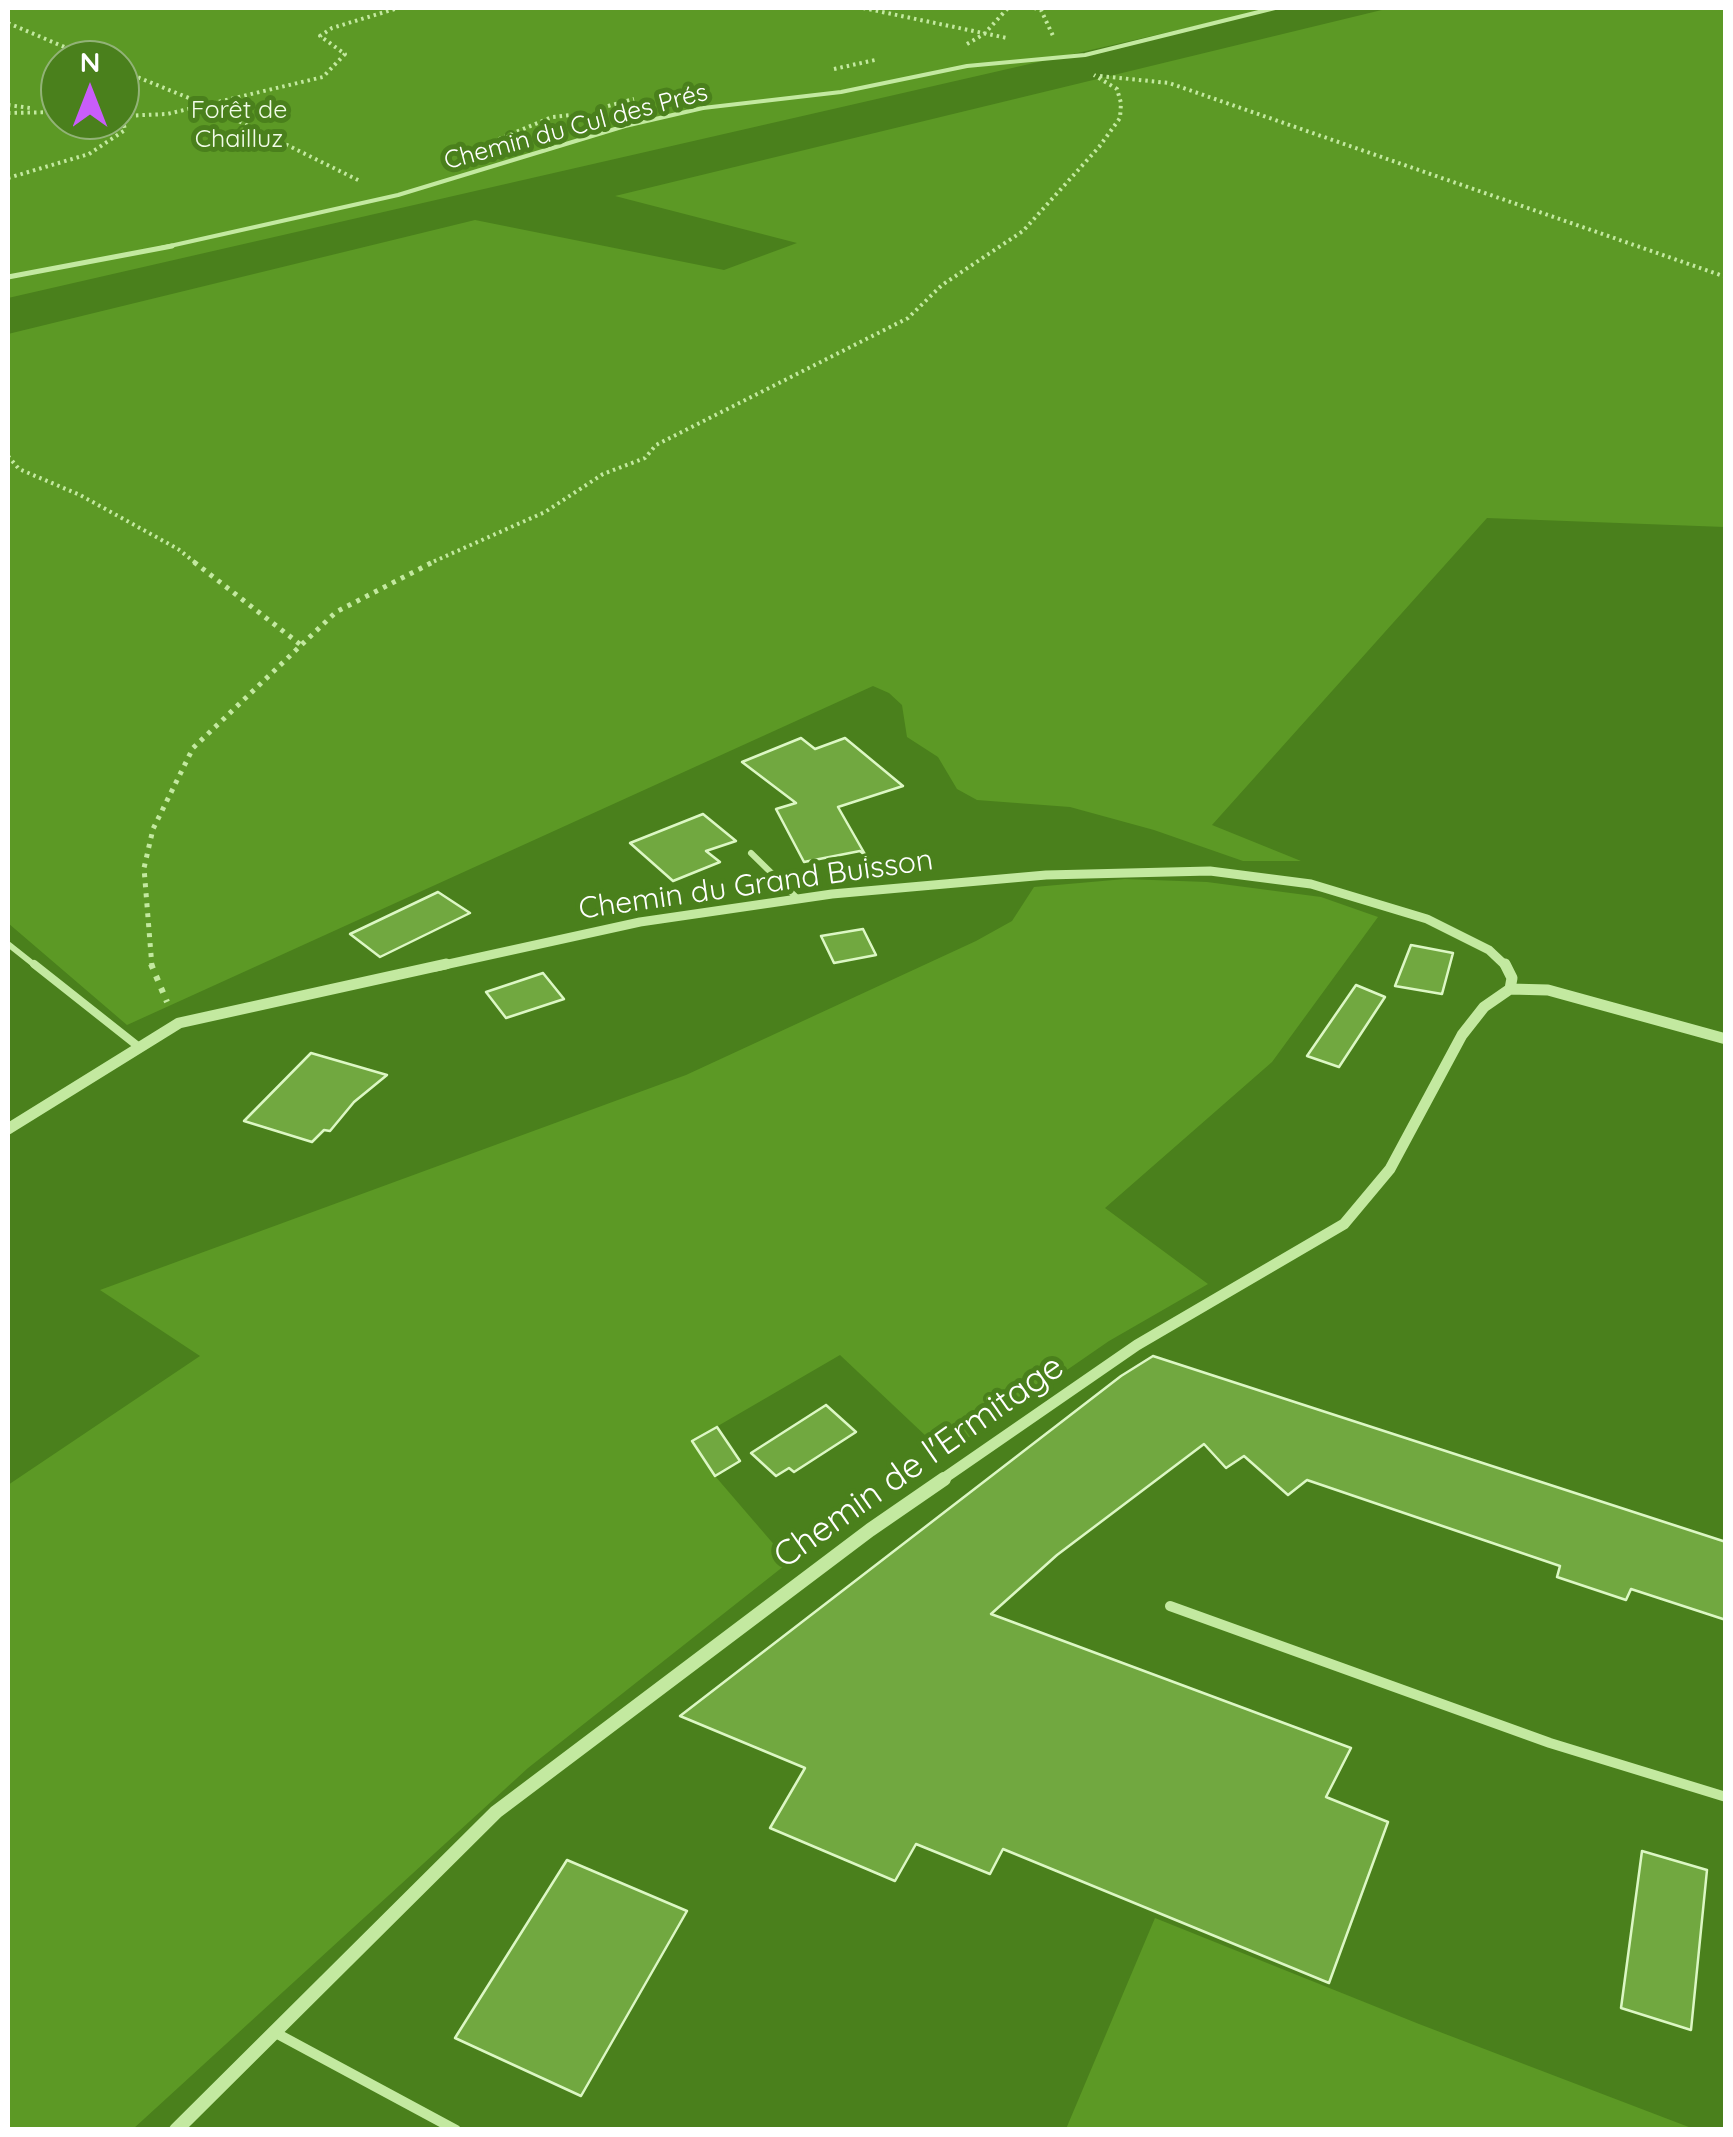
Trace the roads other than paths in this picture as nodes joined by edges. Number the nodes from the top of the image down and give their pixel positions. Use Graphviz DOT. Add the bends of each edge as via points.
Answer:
graph roads {
  1 [pos="1275,8"];
  2 [pos="8,277"];
  3 [pos="751,853"];
  4 [pos="797,898"];
  5 [pos="8,944"];
  6 [pos="1510,989"];
  7 [pos="1726,1039"];
  8 [pos="139,1047"];
  9 [pos="8,1129"];
  10 [pos="1170,1606"];
  11 [pos="1726,1798"];
  12 [pos="274,2032"];
  13 [pos="176,2130"];
  14 [pos="456,2130"];
  1 -- 2 [label="lane, Chemin du Cul des Prés" via="1085,55 967,66 841,92 703,108 398,195"];
  3 -- 4 [label="lane"];
  4 -- 6 [label="street, Chemin du Grand Buisson" via="1046,876 1210,870 1311,884 1427,918 1489,950 1506,965"];
  4 -- 8 [label="street, Chemin du Grand Buisson" via="536,943 178,1023"];
  5 -- 8 [label="lane"];
  6 -- 7 [label="street" via="1585,998"];
  6 -- 12 [label="street, Chemin de l'Ermitage" via="1462,1035 1390,1170 1344,1224 1137,1345 750,1620 496,1812"];
  8 -- 9 [label="street, Chemin du Grand Buisson"];
  10 -- 11 [label="lane" via="1550,1743"];
  12 -- 13 [label="street, Chemin de l'Ermitage"];
  12 -- 14 [label="lane"];
}
